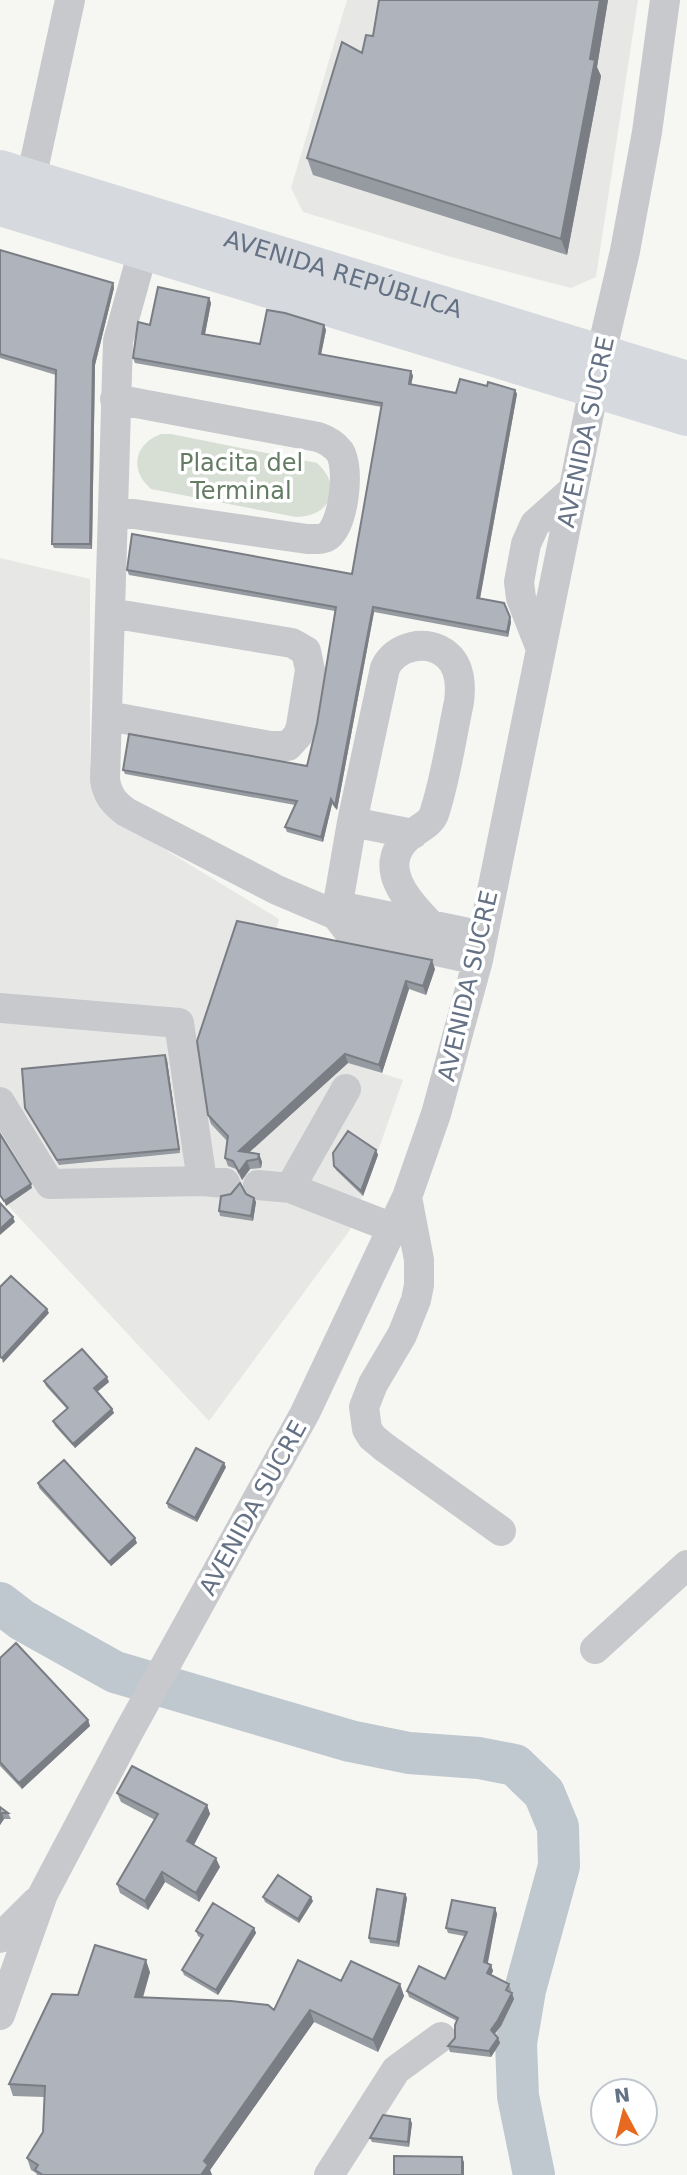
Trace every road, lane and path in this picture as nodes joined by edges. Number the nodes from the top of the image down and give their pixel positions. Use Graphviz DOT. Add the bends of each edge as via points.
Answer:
graph roads {
  1 [pos="70,0"];
  2 [pos="665,0"];
  3 [pos="15,174"];
  4 [pos="2,217"];
  5 [pos="143,251"];
  6 [pos="598,372"];
  7 [pos="687,380"];
  8 [pos="115,399"];
  9 [pos="687,417"];
  10 [pos="113,511"];
  11 [pos="110,613"];
  12 [pos="108,716"];
  13 [pos="352,822"];
  14 [pos="413,834"];
  15 [pos="336,915"];
  16 [pos="431,925"];
  17 [pos="481,948"];
  18 [pos="0,1008"];
  19 [pos="345,1089"];
  20 [pos="0,1102"];
  21 [pos="258,1185"];
  22 [pos="290,1188"];
  23 [pos="407,1197"];
  24 [pos="393,1228"];
  25 [pos="502,1531"];
  26 [pos="687,1565"];
  27 [pos="595,1649"];
  28 [pos="43,1894"];
  29 [pos="0,1938"];
  30 [pos="0,2015"];
  31 [pos="441,2038"];
  32 [pos="329,2175"];
  1 -- 3 [label="street"];
  2 -- 6 [label="street, AVENIDA SUCRE" via="647,132"];
  3 -- 6 [label="main road, AVENIDA REPÚBLICA"];
  4 -- 5 [label="main road, AVENIDA REPÚBLICA"];
  5 -- 6 [label="main road, AVENIDA REPÚBLICA"];
  5 -- 8 [label="street" via="118,341"];
  6 -- 7 [label="main road, AVENIDA REPÚBLICA"];
  6 -- 9 [label="main road, AVENIDA REPÚBLICA"];
  6 -- 17 [label="street, AVENIDA SUCRE"];
  8 -- 10 [label="street"];
  8 -- 10 [label="street" via="318,437 339,451 345,475 340,513 334,528 321,539"];
  10 -- 11 [label="street"];
  11 -- 12 [label="street"];
  11 -- 12 [label="street" via="292,643 306,651 310,670 301,726 288,746"];
  12 -- 15 [label="street" via="106,780 117,805 277,890"];
  13 -- 14 [label="street"];
  13 -- 14 [label="street" via="385,668 402,650 425,646 448,656 460,694 434,817"];
  13 -- 15 [label="street"];
  14 -- 16 [label="street" via="396,855 396,879"];
  15 -- 16 [label="street" via="354,909"];
  15 -- 17 [label="street" via="349,932"];
  16 -- 17 [label="street"];
  17 -- 23 [label="street, AVENIDA SUCRE" via="450,1071"];
  18 -- 20 [label="street" via="179,1023 214,1182 50,1184"];
  19 -- 22 [label="street"];
  21 -- 22 [label="street"];
  22 -- 24 [label="street"];
  23 -- 24 [label="street, AVENIDA SUCRE"];
  23 -- 25 [label="street" via="419,1285 412,1315 365,1400 365,1423 384,1447"];
  24 -- 28 [label="street, AVENIDA SUCRE" via="305,1413"];
  26 -- 27 [label="street"];
  28 -- 29 [label="street, AVENIDA SUCRE"];
  28 -- 30 [label="street, AVENIDA SUCRE"];
  31 -- 32 [label="street" via="396,2070"];
}
